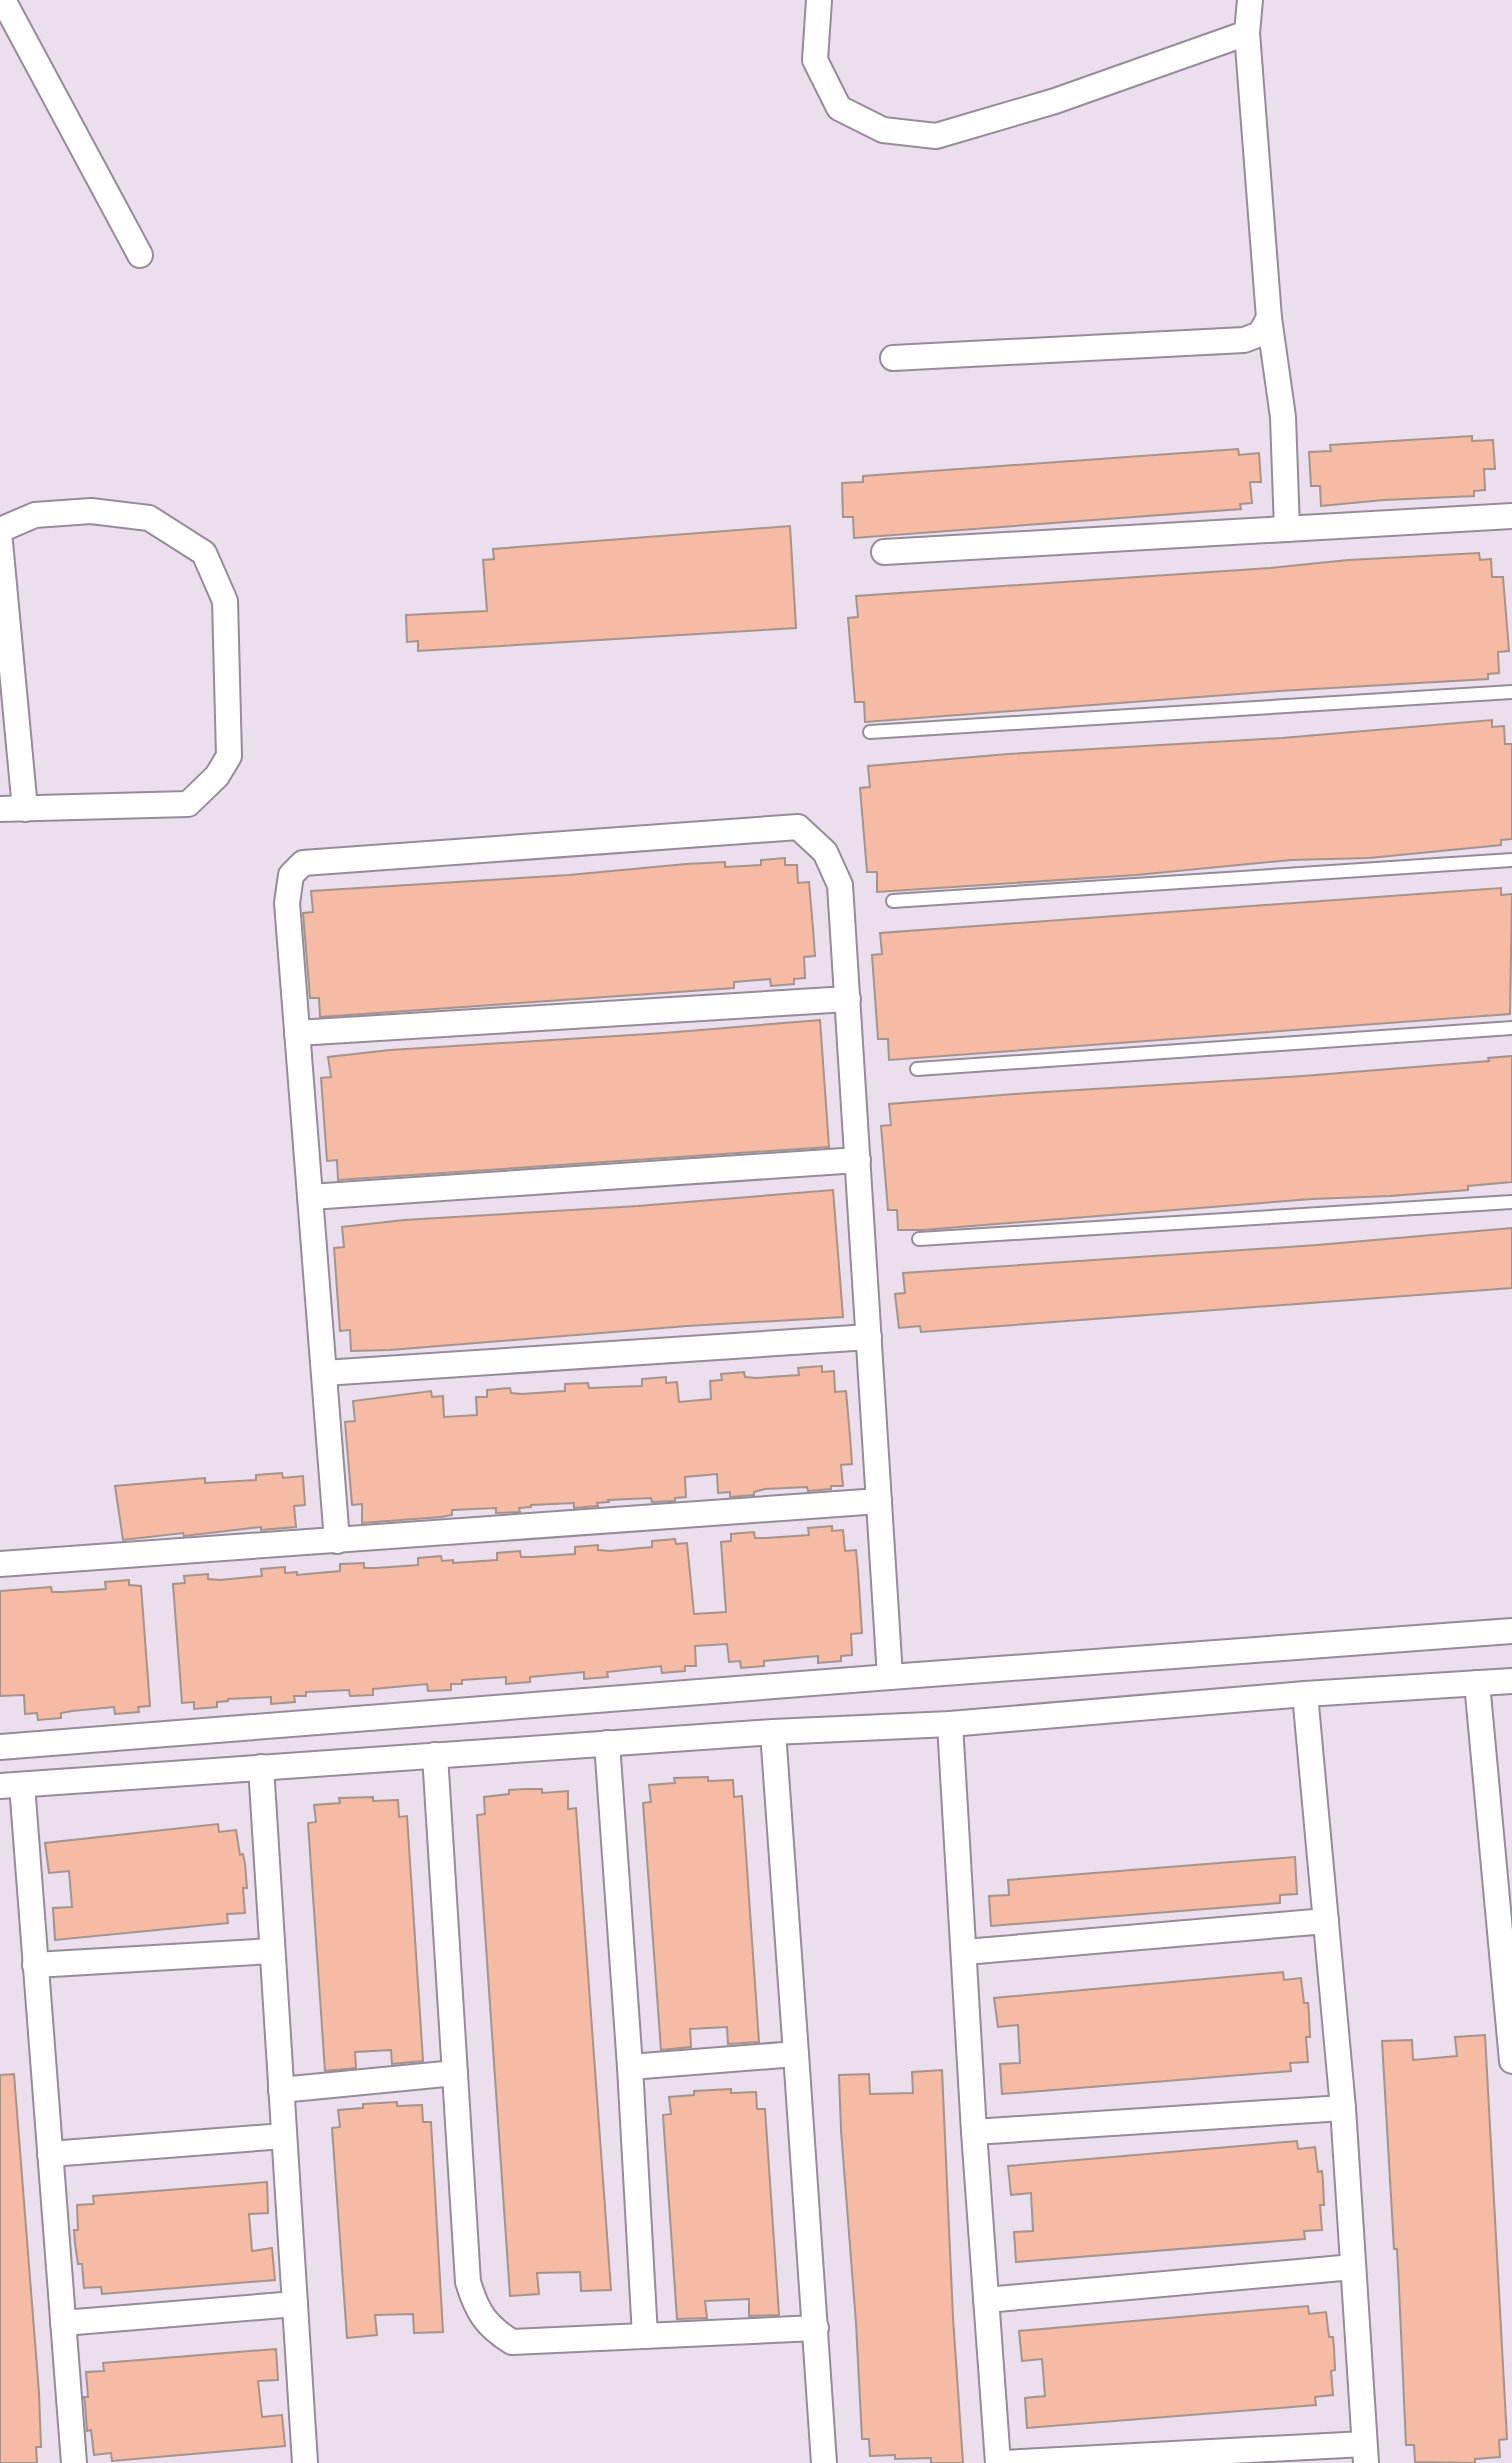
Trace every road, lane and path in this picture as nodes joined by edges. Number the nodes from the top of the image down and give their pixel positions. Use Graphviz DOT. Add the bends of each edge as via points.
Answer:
graph roads {
  1 [pos="3,0"];
  2 [pos="819,0"];
  3 [pos="1250,0"];
  4 [pos="1247,33"];
  5 [pos="140,255"];
  6 [pos="1269,318"];
  7 [pos="893,358"];
  8 [pos="1512,516"];
  9 [pos="1287,529"];
  10 [pos="0,530"];
  11 [pos="0,542"];
  12 [pos="884,552"];
  13 [pos="1512,692"];
  14 [pos="870,732"];
  15 [pos="0,809"];
  16 [pos="25,809"];
  17 [pos="1512,860"];
  18 [pos="893,901"];
  19 [pos="848,999"];
  20 [pos="1512,1028"];
  21 [pos="297,1033"];
  22 [pos="917,1069"];
  23 [pos="858,1160"];
  24 [pos="310,1197"];
  25 [pos="1512,1202"];
  26 [pos="919,1239"];
  27 [pos="869,1337"];
  28 [pos="324,1373"];
  29 [pos="879,1501"];
  30 [pos="337,1541"];
  31 [pos="0,1564"];
  32 [pos="1512,1631"];
  33 [pos="890,1677"];
  34 [pos="1512,1681"];
  35 [pos="1477,1683"];
  36 [pos="1305,1694"];
  37 [pos="950,1724"];
  38 [pos="773,1732"];
  39 [pos="607,1743"];
  40 [pos="0,1747"];
  41 [pos="435,1755"];
  42 [pos="261,1767"];
  43 [pos="11,1785"];
  44 [pos="1326,1921"];
  45 [pos="272,1951"];
  46 [pos="965,1952"];
  47 [pos="35,1965"];
  48 [pos="796,2054"];
  49 [pos="1512,2061"];
  50 [pos="630,2067"];
  51 [pos="455,2073"];
  52 [pos="281,2090"];
  53 [pos="1343,2108"];
  54 [pos="974,2132"];
  55 [pos="284,2136"];
  56 [pos="50,2154"];
  57 [pos="1353,2267"];
  58 [pos="986,2300"];
  59 [pos="295,2304"];
  60 [pos="63,2323"];
  61 [pos="816,2328"];
  62 [pos="645,2336"];
  63 [pos="1365,2454"];
  64 [pos="74,2463"];
  65 [pos="305,2463"];
  66 [pos="824,2463"];
  67 [pos="1000,2463"];
  1 -- 5 [label="street"];
  2 -- 4 [label="street" via="815,60 839,108 883,130 936,136 1055,101"];
  3 -- 4 [label="street"];
  4 -- 6 [label="street"];
  6 -- 7 [label="street" via="1260,334 1244,340"];
  6 -- 9 [label="street" via="1283,417"];
  8 -- 9 [label="street"];
  9 -- 12 [label="street"];
  10 -- 16 [label="street" via="35,515 91,511 149,518 204,553 225,601 229,756 217,776 188,804"];
  11 -- 16 [label="street"];
  13 -- 14 [label="lane"];
  15 -- 16 [label="street"];
  17 -- 18 [label="lane"];
  19 -- 21 [label="street"];
  19 -- 21 [label="street" via="840,885 825,852 798,827 303,863 291,875 287,903"];
  19 -- 23 [label="street"];
  20 -- 22 [label="lane"];
  21 -- 24 [label="street"];
  23 -- 24 [label="street"];
  23 -- 27 [label="street"];
  24 -- 28 [label="street"];
  25 -- 26 [label="lane"];
  27 -- 28 [label="street"];
  27 -- 29 [label="street"];
  28 -- 30 [label="street"];
  29 -- 30 [label="street"];
  29 -- 33 [label="street"];
  30 -- 31 [label="street"];
  32 -- 33 [label="street"];
  33 -- 40 [label="street"];
  34 -- 35 [label="street"];
  35 -- 36 [label="street"];
  35 -- 49 [label="street"];
  36 -- 37 [label="street"];
  36 -- 44 [label="street"];
  37 -- 38 [label="street"];
  37 -- 46 [label="street"];
  38 -- 39 [label="street"];
  38 -- 48 [label="street"];
  39 -- 41 [label="street"];
  39 -- 50 [label="street"];
  41 -- 42 [label="street"];
  41 -- 51 [label="street"];
  42 -- 43 [label="street"];
  42 -- 45 [label="street"];
  43 -- 47 [label="street"];
  44 -- 46 [label="street"];
  44 -- 53 [label="street"];
  45 -- 47 [label="street"];
  45 -- 52 [label="street"];
  46 -- 54 [label="street"];
  47 -- 56 [label="street"];
  48 -- 50 [label="street"];
  48 -- 61 [label="street"];
  50 -- 62 [label="street"];
  51 -- 52 [label="street"];
  51 -- 62 [label="street" via="468,2282 491,2329 512,2342"];
  52 -- 55 [label="street"];
  53 -- 54 [label="street"];
  53 -- 57 [label="street"];
  54 -- 58 [label="street"];
  55 -- 56 [label="street"];
  55 -- 59 [label="street"];
  56 -- 60 [label="street"];
  57 -- 58 [label="street"];
  57 -- 63 [label="street"];
  58 -- 67 [label="street"];
  59 -- 60 [label="street"];
  59 -- 65 [label="street"];
  60 -- 64 [label="street"];
  61 -- 62 [label="street"];
  61 -- 66 [label="street"];
  63 -- 67 [label="street"];
}
